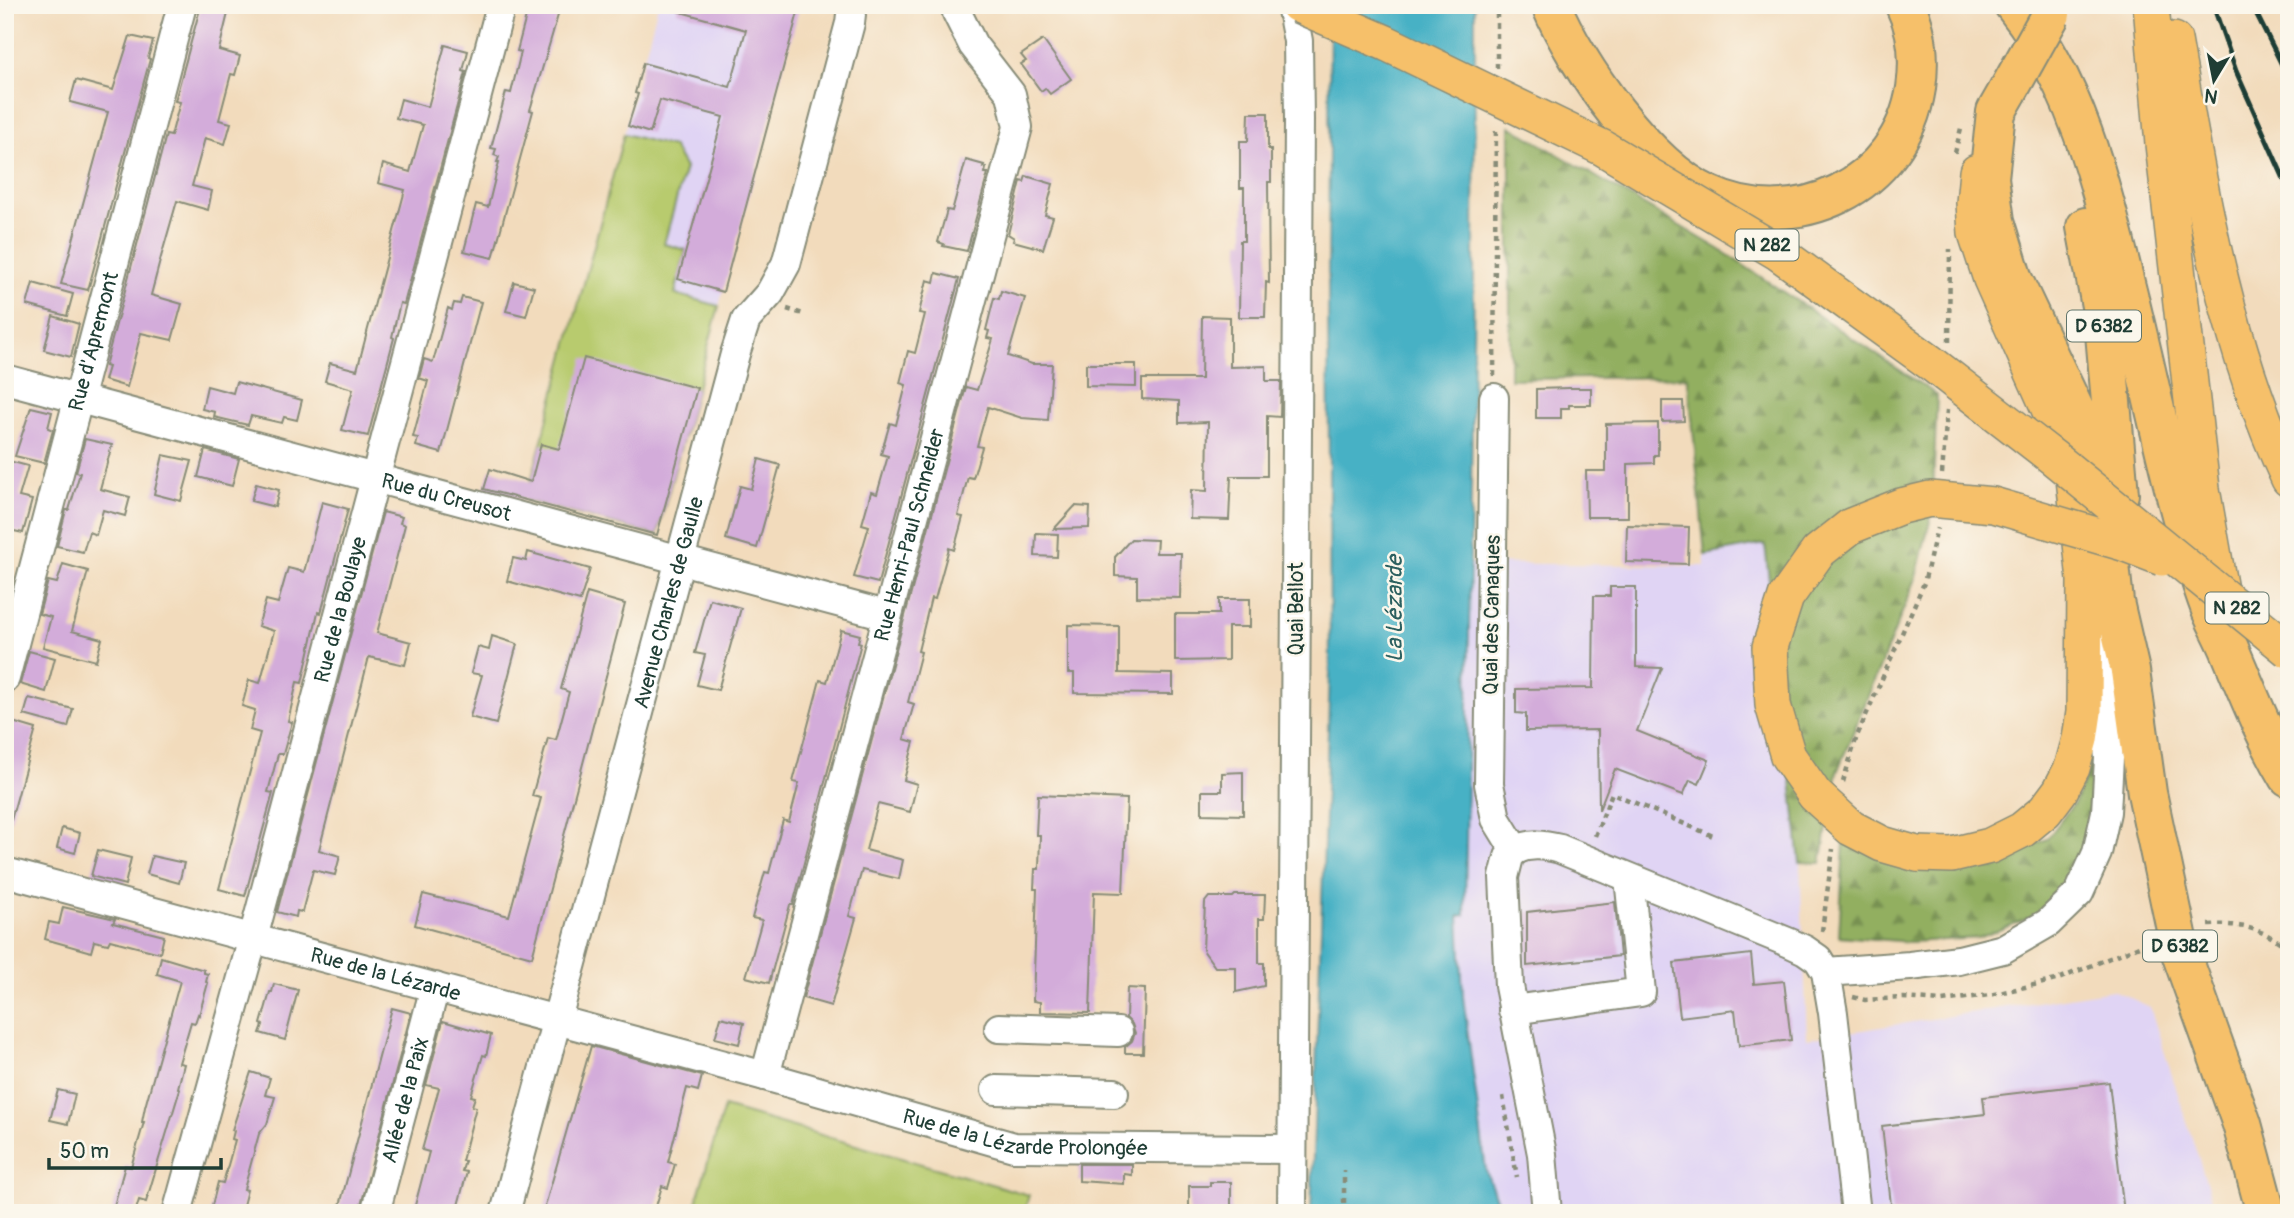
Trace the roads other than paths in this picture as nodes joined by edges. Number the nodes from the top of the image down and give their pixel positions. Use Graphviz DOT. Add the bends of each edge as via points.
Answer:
graph roads {
  1 [pos="182,5"];
  2 [pos="501,5"];
  3 [pos="852,5"];
  4 [pos="956,5"];
  5 [pos="1291,5"];
  6 [pos="1298,5"];
  7 [pos="1551,5"];
  8 [pos="1905,5"];
  9 [pos="1990,5"];
  10 [pos="2014,5"];
  11 [pos="2151,5"];
  12 [pos="2168,5"];
  13 [pos="2053,9"];
  14 [pos="2002,102"];
  15 [pos="5,379"];
  16 [pos="1494,398"];
  17 [pos="80,399"];
  18 [pos="2073,460"];
  19 [pos="375,478"];
  20 [pos="2289,479"];
  21 [pos="680,560"];
  22 [pos="2185,566"];
  23 [pos="886,615"];
  24 [pos="2289,650"];
  25 [pos="2230,652"];
  26 [pos="2130,671"];
  27 [pos="5,678"];
  28 [pos="2289,777"];
  29 [pos="1515,850"];
  30 [pos="5,872"];
  31 [pos="1629,878"];
  32 [pos="253,939"];
  33 [pos="1828,982"];
  34 [pos="435,987"];
  35 [pos="1513,1010"];
  36 [pos="555,1020"];
  37 [pos="999,1028"];
  38 [pos="1118,1032"];
  39 [pos="765,1076"];
  40 [pos="996,1090"];
  41 [pos="1114,1093"];
  42 [pos="1292,1149"];
  43 [pos="177,1213"];
  44 [pos="375,1213"];
  45 [pos="505,1213"];
  46 [pos="1292,1213"];
  47 [pos="1547,1213"];
  48 [pos="1856,1213"];
  49 [pos="2266,1213"];
  1 -- 17 [label="street, Rue d'Apremont"];
  2 -- 19 [label="street, Rue de la Boulaye"];
  3 -- 21 [label="street, Avenue Charles de Gaulle" via="786,264 770,293 746,320"];
  4 -- 23 [label="street, Rue Henri-Paul Schneider" via="973,45 1011,94 1017,127"];
  5 -- 42 [label="street, Quai Bellot" via="1298,41"];
  6 -- 22 [label="main road, N 282, bridge" via="1603,148 1779,253 1931,363"];
  7 -- 8 [label="highway" via="1578,59 1602,93 1670,169 1699,190 1725,201 1781,209 1818,204 1838,195 1868,174 1894,146 1910,113 1918,75 1915,33"];
  9 -- 26 [label="highway, D 6382" via="2045,97 2067,146 2080,194 2104,322"];
  10 -- 25 [label="highway, D 6382" via="2063,83 2092,158 2178,500 2211,610"];
  11 -- 25 [label="main road" via="2202,489"];
  12 -- 20 [label="main road" via="2220,280 2247,374"];
  13 -- 14 [label="highway, bridge"];
  14 -- 18 [label="main road" via="1977,170 1976,233 1991,279"];
  14 -- 26 [label="highway" via="1989,178 1995,221 2013,280 2076,414 2091,457"];
  15 -- 17 [label="street, Rue du Creusot"];
  16 -- 29 [label="street, Quai des Canaques" via="1489,784 1496,819"];
  17 -- 19 [label="street, Rue du Creusot"];
  17 -- 27 [label="street, Rue d'Apremont"];
  18 -- 22 [label="main road, bridge" via="2085,580 2084,712 2072,768 2045,811 2022,830 1990,846 1952,855 1917,854 1882,844 1851,828 1815,795 1788,756 1773,705 1770,647 1786,597 1818,552 1851,526 1930,499 1993,505 2123,543"];
  18 -- 33 [label="street" via="2093,591 2109,758 2106,813 2097,853 2079,893 2048,923 2003,950"];
  19 -- 21 [label="street, Rue du Creusot"];
  19 -- 32 [label="street, Rue de la Boulaye"];
  21 -- 23 [label="street, Rue du Creusot"];
  21 -- 36 [label="street, Avenue Charles de Gaulle"];
  22 -- 24 [label="main road, N 282, bridge"];
  23 -- 39 [label="street, Rue Henri-Paul Schneider"];
  25 -- 28 [label="highway, D 6382" via="2270,746"];
  26 -- 49 [label="highway, D 6382" via="2147,793 2181,953 2242,1124"];
  29 -- 31 [label="street" via="1541,844"];
  29 -- 35 [label="street" via="1504,877"];
  30 -- 32 [label="street, Rue de la Lézarde"];
  31 -- 33 [label="street" via="1805,950 1818,959"];
  31 -- 35 [label="street" via="1641,992"];
  32 -- 34 [label="street, Rue de la Lézarde"];
  32 -- 43 [label="street, Rue de la Boulaye"];
  33 -- 48 [label="street"];
  34 -- 36 [label="street, Rue de la Lézarde"];
  34 -- 44 [label="street, Allée de la Paix"];
  35 -- 47 [label="street" via="1542,1154"];
  36 -- 39 [label="street, Rue de la Lézarde"];
  36 -- 45 [label="street, Avenue Charles de Gaulle"];
  37 -- 38 [label="street"];
  39 -- 42 [label="street, Rue de la Lézarde Prolongée" via="1014,1146"];
  40 -- 41 [label="street"];
  42 -- 46 [label="street, Quai Bellot"];
}
